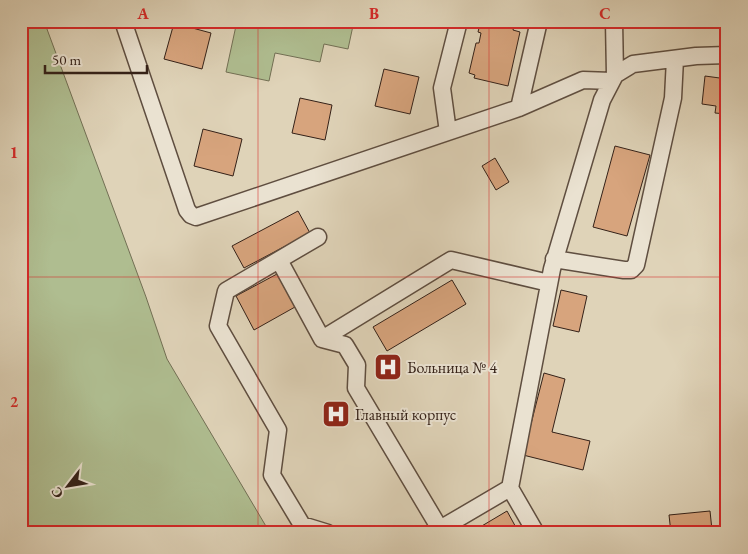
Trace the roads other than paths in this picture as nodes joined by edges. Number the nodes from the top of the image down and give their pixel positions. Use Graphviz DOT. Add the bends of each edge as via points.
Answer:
graph roads {
  1 [pos="123,21"];
  2 [pos="459,21"];
  3 [pos="540,21"];
  4 [pos="614,21"];
  5 [pos="727,55"];
  6 [pos="674,59"];
  7 [pos="614,78"];
  8 [pos="519,108"];
  9 [pos="448,132"];
  10 [pos="318,237"];
  11 [pos="554,259"];
  12 [pos="278,260"];
  13 [pos="549,283"];
  14 [pos="322,339"];
  15 [pos="510,488"];
  16 [pos="328,533"];
  17 [pos="536,533"];
  1 -- 9 [label="street" via="187,210 196,217"];
  2 -- 9 [label="street" via="442,88"];
  3 -- 8 [label="street"];
  4 -- 7 [label="street"];
  5 -- 6 [label="street"];
  6 -- 7 [label="street" via="633,64"];
  6 -- 11 [label="street" via="673,98 636,265 624,270"];
  7 -- 8 [label="street" via="583,80"];
  7 -- 11 [label="street" via="602,100"];
  8 -- 9 [label="street"];
  10 -- 12 [label="street"];
  11 -- 13 [label="street"];
  12 -- 14 [label="street"];
  12 -- 16 [label="street" via="226,291 218,326 278,430 272,475 302,525"];
  13 -- 14 [label="street" via="451,260"];
  13 -- 15 [label="street"];
  14 -- 15 [label="street" via="345,345 357,365 356,388 440,529"];
  15 -- 17 [label="street"];
}
